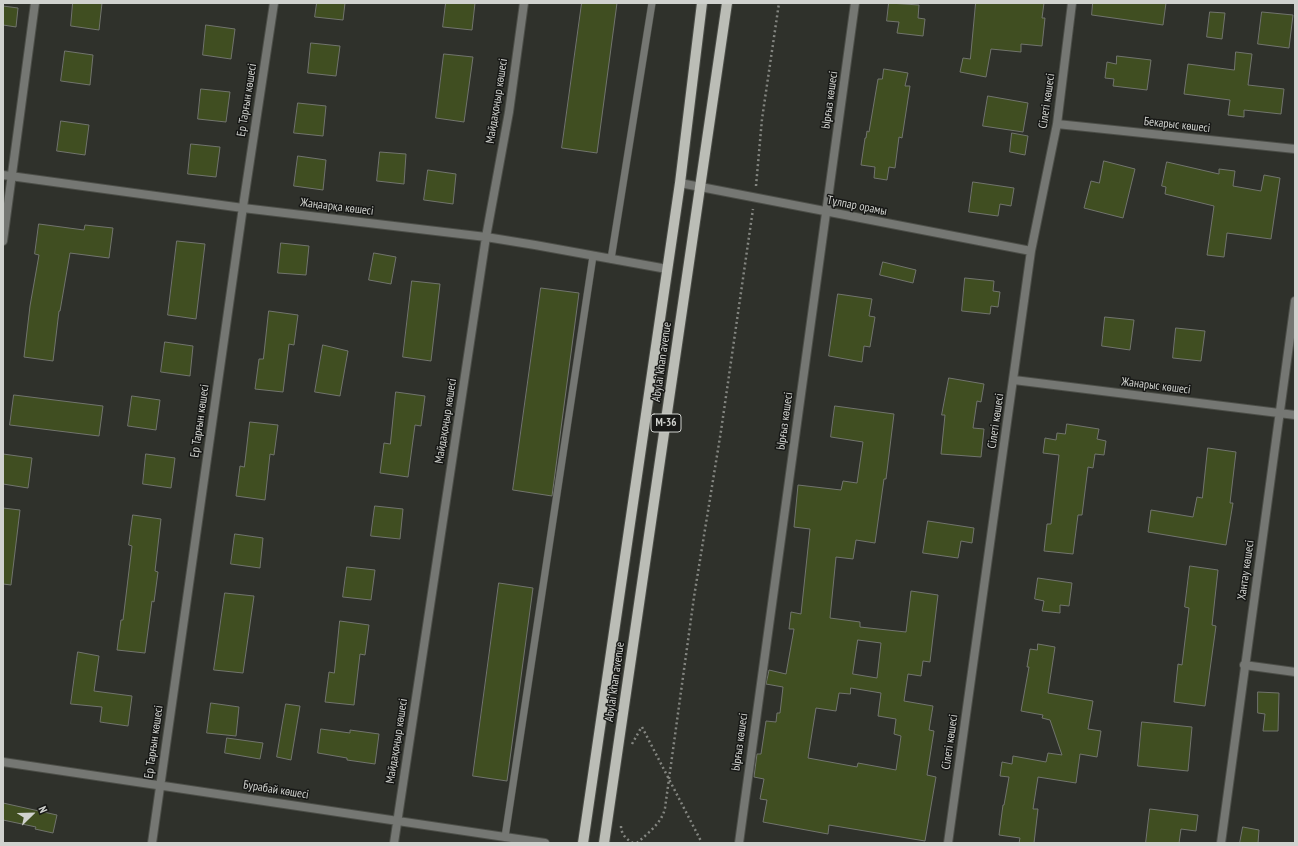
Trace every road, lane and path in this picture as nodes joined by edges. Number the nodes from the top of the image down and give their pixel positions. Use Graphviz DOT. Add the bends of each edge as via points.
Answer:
graph roads {
  1 [pos="35,3"];
  2 [pos="274,3"];
  3 [pos="524,3"];
  4 [pos="652,3"];
  5 [pos="702,3"];
  6 [pos="727,3"];
  7 [pos="778,3"];
  8 [pos="855,3"];
  9 [pos="1072,3"];
  10 [pos="1057,124"];
  11 [pos="1295,149"];
  12 [pos="3,175"];
  13 [pos="12,175"];
  14 [pos="680,183"];
  15 [pos="701,188"];
  16 [pos="754,199"];
  17 [pos="243,208"];
  18 [pos="826,212"];
  19 [pos="486,237"];
  20 [pos="3,241"];
  21 [pos="1031,251"];
  22 [pos="593,256"];
  23 [pos="611,259"];
  24 [pos="667,269"];
  25 [pos="1295,301"];
  26 [pos="1014,380"];
  27 [pos="1280,413"];
  28 [pos="1295,415"];
  29 [pos="1244,665"];
  30 [pos="1295,672"];
  31 [pos="642,728"];
  32 [pos="3,762"];
  33 [pos="668,780"];
  34 [pos="160,785"];
  35 [pos="397,821"];
  36 [pos="505,837"];
  37 [pos="531,842"];
  38 [pos="152,843"];
  39 [pos="394,843"];
  40 [pos="546,843"];
  41 [pos="583,843"];
  42 [pos="604,843"];
  43 [pos="637,843"];
  44 [pos="702,843"];
  45 [pos="739,843"];
  46 [pos="948,843"];
  47 [pos="1221,843"];
  1 -- 13 [label="street"];
  2 -- 17 [label="street, Ер Тарғын көшесі"];
  3 -- 19 [label="street, Майдақоңыр көшесі" via="509,112"];
  4 -- 23 [label="lane"];
  5 -- 14 [label="main road, Abylai khan avenue / M-36"];
  6 -- 15 [label="main road, Abylai khan avenue / M-36"];
  7 -- 16 [label="path"];
  8 -- 18 [label="street, Ырғыз көшесі"];
  9 -- 10 [label="street, Сілеті көшесі"];
  10 -- 11 [label="street, Бекарыс көшесі"];
  10 -- 21 [label="street, Сілеті көшесі"];
  12 -- 13 [label="street, Жаңаарқа көшесі"];
  13 -- 17 [label="street, Жаңаарқа көшесі"];
  13 -- 20 [label="street"];
  14 -- 15 [label="street, Тұлпар орамы"];
  14 -- 24 [label="main road, Abylai khan avenue / M-36"];
  15 -- 16 [label="street, Тұлпар орамы"];
  15 -- 42 [label="main road, Abylai khan avenue / M-36"];
  16 -- 18 [label="street, Тұлпар орамы"];
  16 -- 33 [label="path"];
  17 -- 19 [label="street, Жаңаарқа көшесі"];
  17 -- 34 [label="street, Ер Тарғын көшесі"];
  18 -- 21 [label="street, Тұлпар орамы"];
  18 -- 45 [label="street, Ырғыз көшесі"];
  19 -- 22 [label="street, Жаңаарқа көшесі"];
  19 -- 35 [label="street, Майдақоңыр көшесі"];
  21 -- 26 [label="street, Сілеті көшесі"];
  22 -- 23 [label="street, Жаңаарқа көшесі"];
  22 -- 36 [label="lane"];
  23 -- 24 [label="street, Жаңаарқа көшесі"];
  24 -- 41 [label="main road, Abylai khan avenue / M-36"];
  25 -- 27 [label="street, Хантау көшесі"];
  26 -- 27 [label="street, Жанарыс көшесі"];
  26 -- 46 [label="street, Сілеті көшесі"];
  27 -- 28 [label="street, Жанарыс көшесі"];
  27 -- 29 [label="street, Хантау көшесі"];
  29 -- 30 [label="street"];
  29 -- 47 [label="street, Хантау көшесі"];
  31 -- 33 [label="path"];
  32 -- 34 [label="street, Бурабай көшесі"];
  33 -- 43 [label="path" via="663,817"];
  33 -- 44 [label="path"];
  34 -- 35 [label="street, Бурабай көшесі"];
  34 -- 38 [label="street, Ер Тарғын көшесі"];
  35 -- 36 [label="street, Бурабай көшесі"];
  35 -- 39 [label="street, Майдақоңыр көшесі"];
  36 -- 37 [label="street, Бурабай көшесі"];
  37 -- 40 [label="street, Бурабай көшесі"];
}
